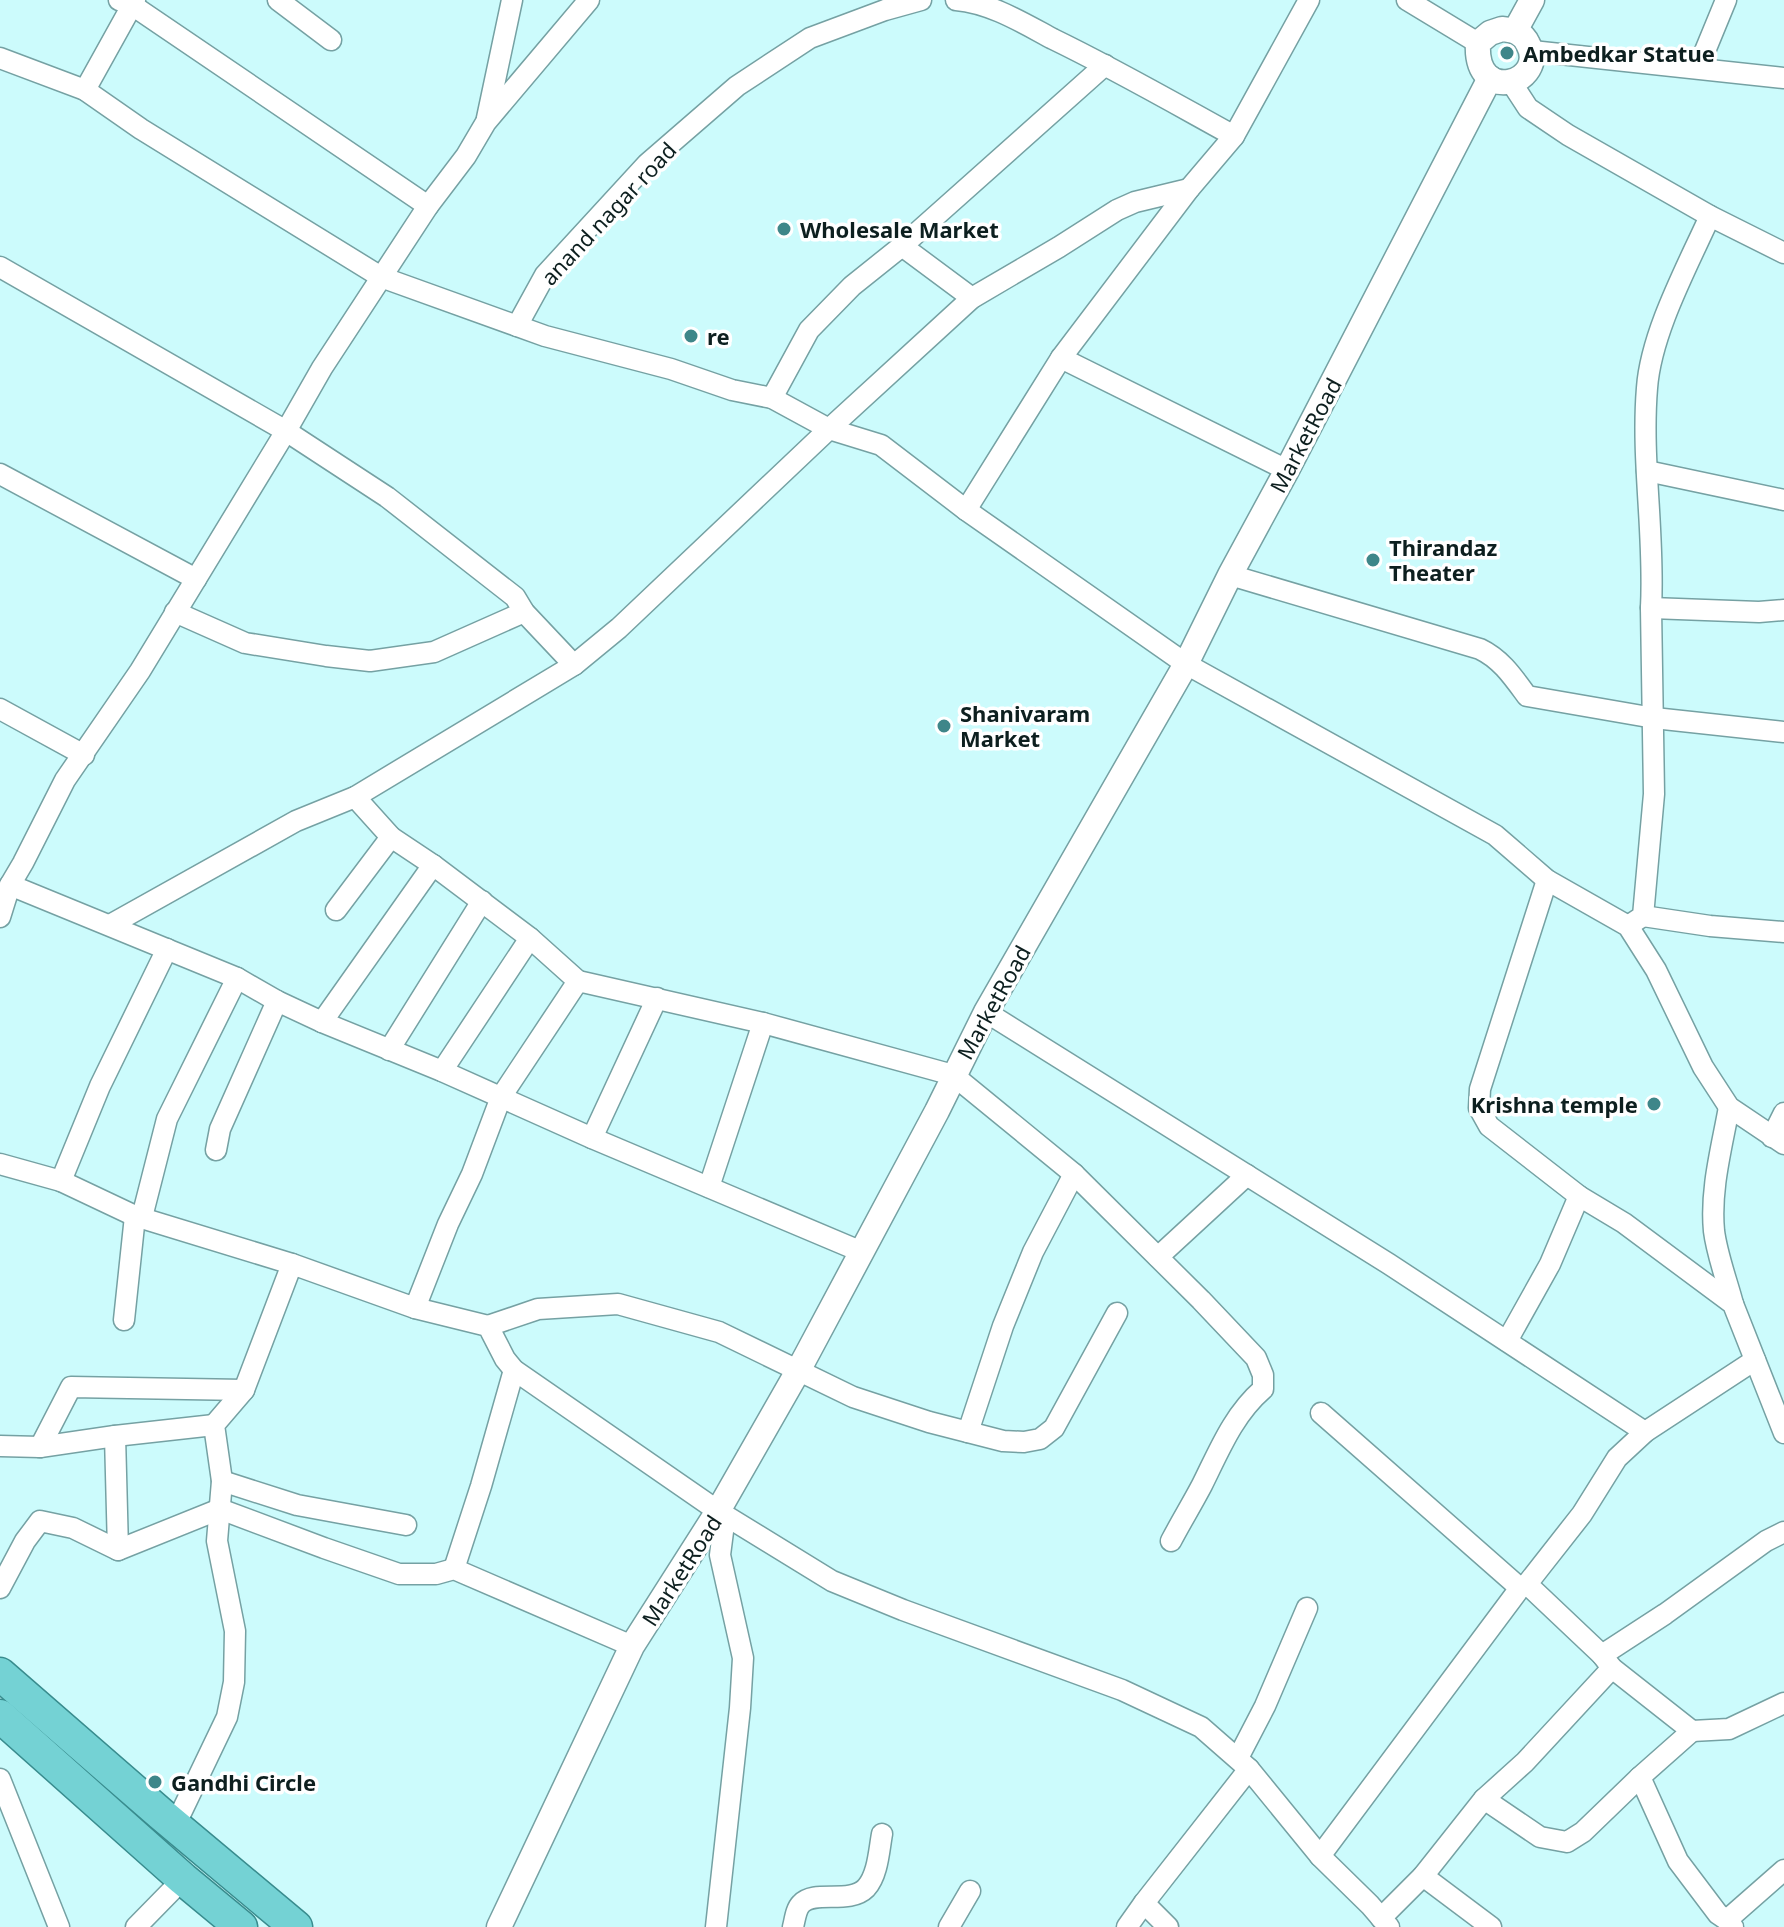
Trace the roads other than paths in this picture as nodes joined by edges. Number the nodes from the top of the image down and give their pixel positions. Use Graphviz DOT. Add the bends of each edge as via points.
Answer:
graph roads {
  1 [pos="278,0"];
  2 [pos="512,0"];
  3 [pos="589,0"];
  4 [pos="921,0"];
  5 [pos="956,0"];
  6 [pos="1309,0"];
  7 [pos="1407,0"];
  8 [pos="1532,0"];
  9 [pos="1726,0"];
  10 [pos="129,2"];
  11 [pos="1515,31"];
  12 [pos="331,40"];
  13 [pos="1478,43"];
  14 [pos="1532,51"];
  15 [pos="0,58"];
  16 [pos="1105,65"];
  17 [pos="1698,68"];
  18 [pos="1784,78"];
  19 [pos="1500,80"];
  20 [pos="85,90"];
  21 [pos="486,122"];
  22 [pos="1234,136"];
  23 [pos="1189,189"];
  24 [pos="428,206"];
  25 [pos="1710,216"];
  26 [pos="902,246"];
  27 [pos="1784,253"];
  28 [pos="0,267"];
  29 [pos="381,277"];
  30 [pos="972,298"];
  31 [pos="517,326"];
  32 [pos="1061,358"];
  33 [pos="772,398"];
  34 [pos="829,429"];
  35 [pos="286,431"];
  36 [pos="1287,470"];
  37 [pos="1647,471"];
  38 [pos="0,474"];
  39 [pos="1784,500"];
  40 [pos="966,510"];
  41 [pos="1230,575"];
  42 [pos="196,579"];
  43 [pos="1651,608"];
  44 [pos="1784,610"];
  45 [pos="175,612"];
  46 [pos="524,612"];
  47 [pos="1186,664"];
  48 [pos="574,665"];
  49 [pos="0,709"];
  50 [pos="1654,718"];
  51 [pos="1784,732"];
  52 [pos="84,755"];
  53 [pos="355,797"];
  54 [pos="391,837"];
  55 [pos="433,865"];
  56 [pos="1547,880"];
  57 [pos="10,885"];
  58 [pos="482,901"];
  59 [pos="336,910"];
  60 [pos="0,917"];
  61 [pos="1635,921"];
  62 [pos="110,925"];
  63 [pos="1784,932"];
  64 [pos="530,938"];
  65 [pos="167,949"];
  66 [pos="237,978"];
  67 [pos="578,981"];
  68 [pos="657,998"];
  69 [pos="277,1001"];
  70 [pos="986,1012"];
  71 [pos="322,1022"];
  72 [pos="763,1023"];
  73 [pos="389,1050"];
  74 [pos="442,1071"];
  75 [pos="953,1075"];
  76 [pos="501,1097"];
  77 [pos="1729,1107"];
  78 [pos="1784,1113"];
  79 [pos="592,1138"];
  80 [pos="1778,1140"];
  81 [pos="216,1150"];
  82 [pos="0,1164"];
  83 [pos="1074,1174"];
  84 [pos="1247,1175"];
  85 [pos="61,1181"];
  86 [pos="709,1187"];
  87 [pos="1579,1196"];
  88 [pos="138,1216"];
  89 [pos="862,1252"];
  90 [pos="1158,1257"];
  91 [pos="292,1264"];
  92 [pos="1733,1304"];
  93 [pos="415,1308"];
  94 [pos="1117,1313"];
  95 [pos="124,1320"];
  96 [pos="488,1326"];
  97 [pos="1507,1341"];
  98 [pos="1755,1360"];
  99 [pos="514,1370"];
  100 [pos="798,1371"];
  101 [pos="244,1390"];
  102 [pos="1321,1413"];
  103 [pos="214,1425"];
  104 [pos="968,1432"];
  105 [pos="1645,1432"];
  106 [pos="1784,1433"];
  107 [pos="115,1436"];
  108 [pos="0,1446"];
  109 [pos="40,1447"];
  110 [pos="222,1481"];
  111 [pos="220,1509"];
  112 [pos="722,1514"];
  113 [pos="406,1525"];
  114 [pos="1784,1532"];
  115 [pos="1171,1541"];
  116 [pos="118,1550"];
  117 [pos="454,1569"];
  118 [pos="1523,1586"];
  119 [pos="0,1588"];
  120 [pos="1307,1608"];
  121 [pos="632,1646"];
  122 [pos="1607,1661"];
  123 [pos="0,1674"];
  124 [pos="1784,1703"];
  125 [pos="0,1716"];
  126 [pos="1692,1731"];
  127 [pos="1244,1763"];
  128 [pos="1640,1777"];
  129 [pos="0,1779"];
  130 [pos="1484,1799"];
  131 [pos="161,1814"];
  132 [pos="882,1834"];
  133 [pos="1320,1856"];
  134 [pos="1784,1870"];
  135 [pos="1423,1876"];
  136 [pos="183,1879"];
  137 [pos="970,1891"];
  138 [pos="1144,1903"];
  139 [pos="1385,1922"];
  140 [pos="1730,1923"];
  141 [pos="59,1927"];
  142 [pos="136,1927"];
  143 [pos="241,1927"];
  144 [pos="296,1927"];
  145 [pos="499,1927"];
  146 [pos="716,1927"];
  147 [pos="793,1927"];
  148 [pos="949,1927"];
  149 [pos="1127,1927"];
  150 [pos="1168,1927"];
  151 [pos="1491,1927"];
  1 -- 12 [label="street"];
  2 -- 21 [label="street"];
  3 -- 21 [label="street"];
  4 -- 31 [label="street, anand nagar road" via="810,38 737,86 647,164 545,275"];
  5 -- 16 [label="street" via="1001,12"];
  6 -- 22 [label="street"];
  7 -- 13 [label="street"];
  8 -- 11 [label="street"];
  9 -- 17 [label="street"];
  10 -- 20 [label="street"];
  10 -- 24 [label="street"];
  11 -- 13 [label="street" via="1502,29"];
  11 -- 14 [label="street"];
  13 -- 19 [label="street" via="1481,68"];
  14 -- 17 [label="street"];
  14 -- 19 [label="street" via="1523,76"];
  15 -- 20 [label="street"];
  16 -- 22 [label="street"];
  16 -- 26 [label="street"];
  17 -- 18 [label="street"];
  19 -- 25 [label="street" via="1528,108 1568,135"];
  19 -- 36 [label="street, MarketRoad"];
  20 -- 29 [label="street"];
  21 -- 24 [label="street"];
  22 -- 23 [label="street"];
  23 -- 30 [label="street" via="1117,210"];
  23 -- 32 [label="street"];
  24 -- 29 [label="street"];
  25 -- 27 [label="street"];
  25 -- 37 [label="street" via="1657,342 1647,386"];
  26 -- 30 [label="street"];
  26 -- 33 [label="street" via="809,330"];
  28 -- 35 [label="street"];
  29 -- 31 [label="street"];
  29 -- 35 [label="street"];
  30 -- 34 [label="street"];
  31 -- 33 [label="street"];
  32 -- 36 [label="street"];
  32 -- 40 [label="street"];
  33 -- 34 [label="street"];
  34 -- 40 [label="street" via="881,445"];
  34 -- 48 [label="street"];
  35 -- 42 [label="street"];
  35 -- 46 [label="street" via="387,497 515,597"];
  36 -- 41 [label="street, MarketRoad"];
  37 -- 39 [label="street"];
  37 -- 43 [label="street"];
  38 -- 42 [label="street"];
  40 -- 47 [label="street"];
  41 -- 47 [label="street, MarketRoad"];
  41 -- 50 [label="street" via="1480,649 1493,655 1527,696"];
  42 -- 45 [label="street"];
  43 -- 44 [label="street"];
  43 -- 50 [label="street"];
  45 -- 46 [label="street" via="245,643 370,661 434,652"];
  45 -- 52 [label="street"];
  46 -- 48 [label="street"];
  47 -- 56 [label="street" via="1495,835"];
  47 -- 70 [label="street, MarketRoad"];
  48 -- 53 [label="street"];
  49 -- 52 [label="street"];
  50 -- 51 [label="street"];
  50 -- 61 [label="street" via="1654,794"];
  52 -- 57 [label="street" via="65,780"];
  53 -- 54 [label="street"];
  53 -- 62 [label="street" via="296,821"];
  54 -- 55 [label="street"];
  54 -- 59 [label="street"];
  55 -- 58 [label="street"];
  55 -- 71 [label="street"];
  56 -- 61 [label="street"];
  56 -- 87 [label="street" via="1480,1089 1479,1108 1489,1126"];
  57 -- 60 [label="street"];
  57 -- 62 [label="street"];
  58 -- 64 [label="street"];
  58 -- 73 [label="street"];
  61 -- 63 [label="street"];
  61 -- 77 [label="street" via="1703,1067"];
  62 -- 65 [label="street"];
  64 -- 67 [label="street"];
  64 -- 74 [label="street"];
  65 -- 66 [label="street"];
  65 -- 85 [label="street" via="100,1086"];
  66 -- 69 [label="street"];
  66 -- 88 [label="street" via="167,1119"];
  67 -- 68 [label="street"];
  67 -- 76 [label="street"];
  68 -- 72 [label="street"];
  68 -- 79 [label="street"];
  69 -- 71 [label="street"];
  69 -- 81 [label="street" via="220,1129"];
  70 -- 75 [label="street, MarketRoad"];
  70 -- 84 [label="street"];
  71 -- 73 [label="street"];
  72 -- 75 [label="street"];
  72 -- 86 [label="street"];
  73 -- 74 [label="street"];
  74 -- 76 [label="street"];
  75 -- 83 [label="street"];
  75 -- 89 [label="street, MarketRoad"];
  76 -- 79 [label="street"];
  76 -- 93 [label="street"];
  77 -- 80 [label="street"];
  77 -- 92 [label="street" via="1713,1210"];
  78 -- 80 [label="street"];
  79 -- 86 [label="street"];
  82 -- 85 [label="street"];
  83 -- 90 [label="street"];
  83 -- 104 [label="street" via="1033,1252"];
  84 -- 90 [label="street"];
  84 -- 97 [label="street"];
  85 -- 88 [label="street"];
  86 -- 89 [label="street"];
  87 -- 92 [label="street"];
  87 -- 97 [label="street" via="1550,1264"];
  88 -- 91 [label="street"];
  88 -- 95 [label="street"];
  89 -- 100 [label="street, MarketRoad"];
  90 -- 115 [label="street" via="1256,1358 1263,1375 1263,1389 1228,1432"];
  91 -- 93 [label="street"];
  91 -- 101 [label="street"];
  92 -- 98 [label="street"];
  93 -- 96 [label="street"];
  94 -- 104 [label="street" via="1054,1428 1040,1439 1024,1442"];
  96 -- 99 [label="street"];
  96 -- 100 [label="street" via="538,1309 618,1304 719,1332"];
  97 -- 105 [label="street"];
  98 -- 105 [label="street"];
  98 -- 106 [label="street"];
  99 -- 112 [label="street"];
  99 -- 117 [label="street"];
  100 -- 104 [label="street" via="853,1397"];
  100 -- 112 [label="street, MarketRoad"];
  101 -- 103 [label="street"];
  101 -- 109 [label="street" via="71,1387"];
  102 -- 118 [label="street"];
  103 -- 107 [label="street"];
  103 -- 110 [label="street"];
  105 -- 118 [label="street" via="1617,1458 1582,1514"];
  107 -- 109 [label="street"];
  107 -- 116 [label="street"];
  108 -- 109 [label="street"];
  110 -- 111 [label="street"];
  110 -- 113 [label="street" via="297,1505"];
  111 -- 116 [label="street"];
  111 -- 117 [label="street" via="399,1574"];
  111 -- 131 [label="street" via="217,1541 235,1631 234,1682 227,1717 180,1815"];
  112 -- 121 [label="street, MarketRoad"];
  112 -- 127 [label="street" via="832,1581 1122,1690 1201,1727"];
  112 -- 146 [label="street" via="720,1555 743,1658"];
  114 -- 122 [label="street"];
  116 -- 119 [label="street" via="73,1528 40,1521"];
  117 -- 121 [label="street"];
  118 -- 122 [label="street"];
  118 -- 133 [label="street"];
  120 -- 127 [label="street"];
  121 -- 145 [label="street, MarketRoad"];
  122 -- 126 [label="street"];
  122 -- 130 [label="street" via="1525,1762"];
  123 -- 131 [label="highway"];
  124 -- 126 [label="street" via="1729,1729"];
  125 -- 136 [label="highway"];
  126 -- 128 [label="street"];
  127 -- 133 [label="street"];
  127 -- 138 [label="street"];
  128 -- 130 [label="street" via="1567,1842 1540,1837"];
  128 -- 140 [label="street" via="1678,1861"];
  129 -- 141 [label="street"];
  130 -- 135 [label="street"];
  131 -- 144 [label="highway"];
  132 -- 147 [label="street" via="867,1887 844,1897 809,1898 798,1907"];
  133 -- 139 [label="street"];
  134 -- 140 [label="street"];
  135 -- 139 [label="street"];
  135 -- 151 [label="street"];
  136 -- 142 [label="street"];
  136 -- 143 [label="highway"];
  137 -- 148 [label="street"];
  138 -- 149 [label="street"];
  138 -- 150 [label="street"];
}
